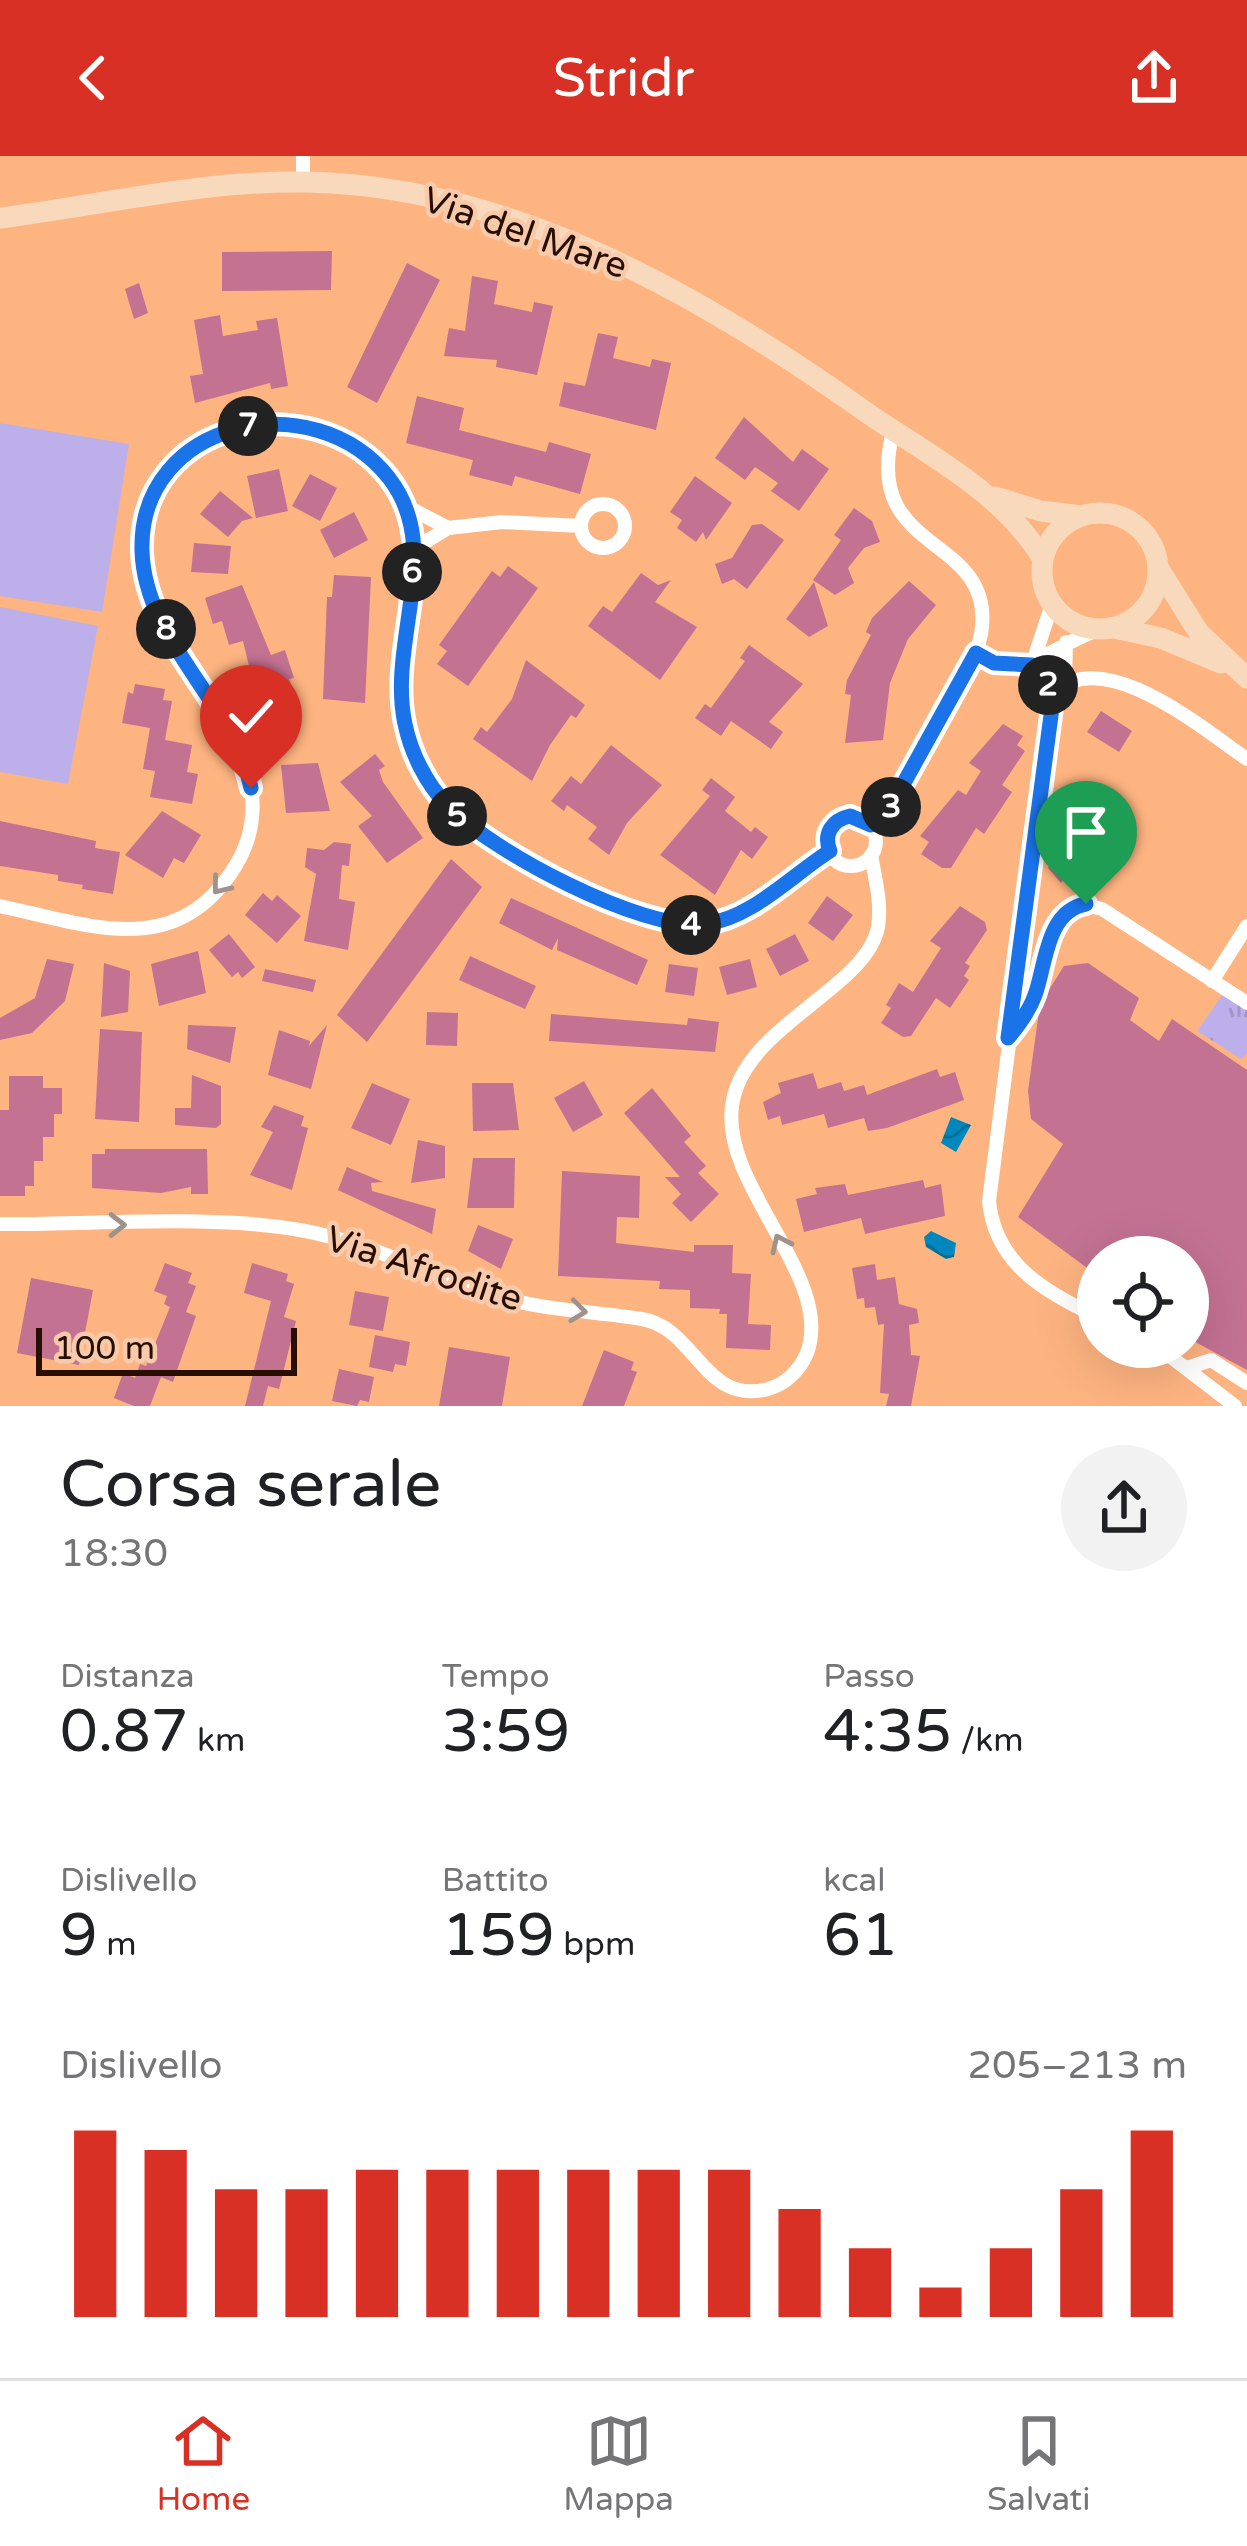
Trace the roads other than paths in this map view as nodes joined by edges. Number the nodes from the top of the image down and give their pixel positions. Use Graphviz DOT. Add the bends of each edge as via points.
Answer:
graph roads {
  1 [pos="303,156"];
  2 [pos="303,182"];
  3 [pos="0,218"];
  4 [pos="893,432"];
  5 [pos="988,494"];
  6 [pos="405,506"];
  7 [pos="1082,516"];
  8 [pos="581,526"];
  9 [pos="448,528"];
  10 [pos="417,547"];
  11 [pos="1043,559"];
  12 [pos="1158,568"];
  13 [pos="1052,604"];
  14 [pos="1106,629"];
  15 [pos="1066,642"];
  16 [pos="976,653"];
  17 [pos="1032,665"];
  18 [pos="1240,673"];
  19 [pos="1059,688"];
  20 [pos="1247,759"];
  21 [pos="873,830"];
  22 [pos="830,851"];
  23 [pos="872,855"];
  24 [pos="0,906"];
  25 [pos="1247,926"];
  26 [pos="1211,981"];
  27 [pos="1247,1003"];
  28 [pos="1008,1038"];
  29 [pos="0,1224"];
  30 [pos="1077,1305"];
  31 [pos="1209,1362"];
  32 [pos="1191,1368"];
  33 [pos="1247,1383"];
  34 [pos="1234,1406"];
  1 -- 2 [label="street"];
  2 -- 3 [label="main road, Via del Mare"];
  2 -- 4 [label="main road, Via del Mare" via="437,200 605,255 739,329"];
  4 -- 5 [label="main road, Via del Mare"];
  4 -- 16 [label="street" via="890,494 906,521 975,586 982,621"];
  5 -- 7 [label="main road, Via del Mare"];
  5 -- 11 [label="main road, Via del Mare"];
  6 -- 9 [label="street"];
  6 -- 10 [label="street"];
  6 -- 24 [label="street, one-way" via="365,454 305,424 235,429 185,457 147,516 145,574 162,622 242,754 254,803 247,846 206,903 152,929 106,929"];
  7 -- 11 [label="main road" via="1057,532"];
  7 -- 12 [label="main road" via="1133,523"];
  8 -- 9 [label="street"];
  9 -- 10 [label="street"];
  10 -- 22 [label="street" via="403,716 424,773 462,820 593,892 683,924 733,916"];
  11 -- 13 [label="main road"];
  12 -- 14 [label="main road" via="1147,606"];
  12 -- 18 [label="main road" via="1199,633"];
  13 -- 14 [label="main road" via="1064,617"];
  13 -- 17 [label="street"];
  14 -- 15 [label="street"];
  14 -- 18 [label="main road" via="1161,638"];
  15 -- 17 [label="street"];
  15 -- 19 [label="street"];
  16 -- 17 [label="street" via="994,663"];
  16 -- 21 [label="street"];
  17 -- 19 [label="street"];
  19 -- 20 [label="street" via="1112,680 1139,689"];
  19 -- 28 [label="street"];
  21 -- 22 [label="street" via="850,816 836,822"];
  21 -- 23 [label="street"];
  22 -- 23 [label="street" via="851,866"];
  29 -- 23 [label="street, Via Afrodite, one-way" via="304,1230 516,1301 654,1322 721,1384 749,1391 780,1384 806,1354 811,1318 739,1156 733,1099 759,1051 870,946 879,911"];
  25 -- 26 [label="street"];
  26 -- 27 [label="street"];
  26 -- 28 [label="street" via="1102,909 1081,904 1052,937 1034,999"];
  28 -- 30 [label="street" via="988,1190 992,1221 1025,1275"];
  31 -- 33 [label="street"];
  32 -- 34 [label="street"];
}
